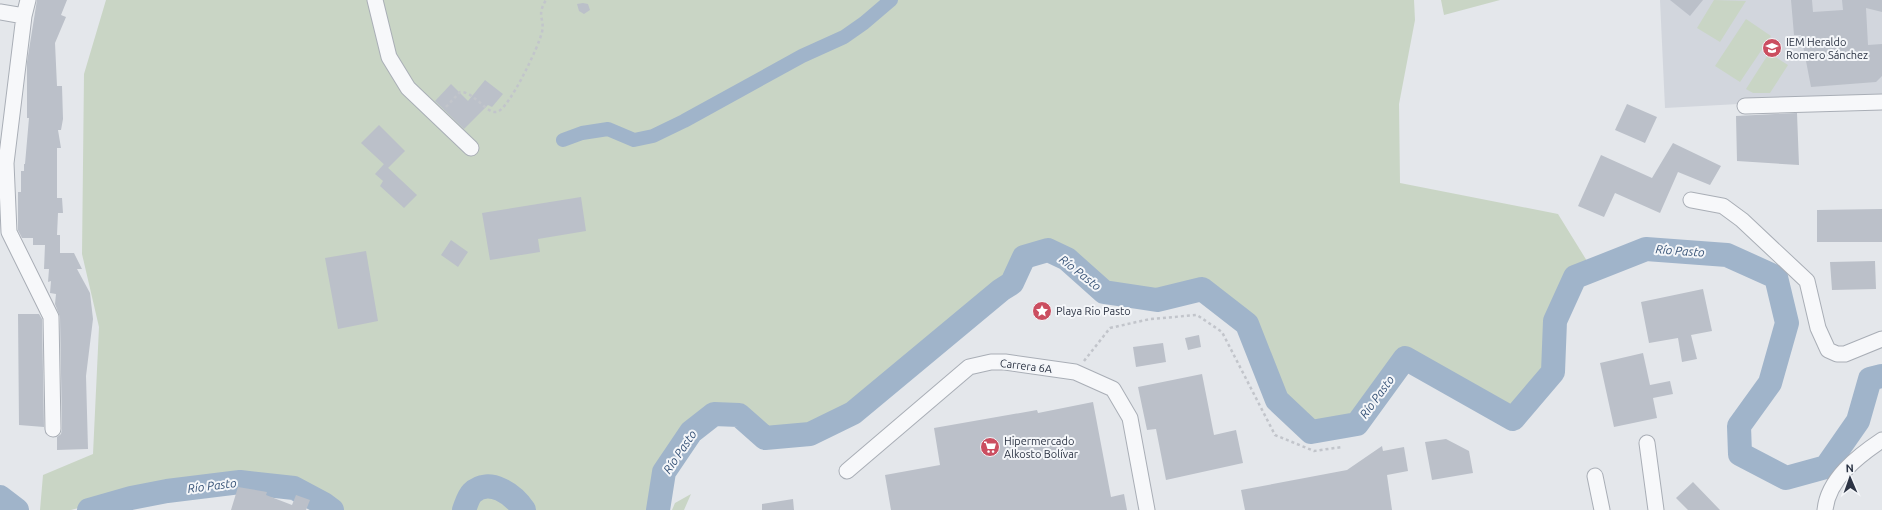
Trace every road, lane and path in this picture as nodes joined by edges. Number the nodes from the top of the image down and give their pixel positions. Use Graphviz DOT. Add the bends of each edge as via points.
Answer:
graph roads {
  1 [pos="28,0"];
  2 [pos="375,0"];
  3 [pos="546,0"];
  4 [pos="0,12"];
  5 [pos="24,16"];
  6 [pos="1882,102"];
  7 [pos="1744,106"];
  8 [pos="438,116"];
  9 [pos="471,148"];
  10 [pos="1691,200"];
  11 [pos="1882,339"];
  12 [pos="1075,372"];
  13 [pos="54,429"];
  14 [pos="1882,440"];
  15 [pos="1648,443"];
  16 [pos="1342,447"];
  17 [pos="848,471"];
  18 [pos="1595,476"];
  19 [pos="1147,510"];
  20 [pos="1602,510"];
  21 [pos="1656,510"];
  22 [pos="1825,510"];
  1 -- 5 [label="street"];
  2 -- 8 [label="street" via="389,57 408,88"];
  3 -- 8 [label="path" via="540,14 542,32 534,53 512,96 500,110 491,111 470,94 460,92"];
  4 -- 5 [label="street"];
  5 -- 13 [label="street" via="6,163 9,232 51,318"];
  6 -- 7 [label="street"];
  8 -- 9 [label="street"];
  10 -- 11 [label="street" via="1723,206 1742,220 1807,281 1818,328 1828,350 1845,354"];
  12 -- 16 [label="path" via="1110,328 1150,319 1197,315 1222,332 1274,435 1314,451"];
  12 -- 17 [label="street, Carrera 6A" via="1005,362 970,367"];
  12 -- 19 [label="street, Carrera 6A" via="1113,389 1130,418"];
  14 -- 22 [label="street" via="1862,453 1836,481"];
  15 -- 21 [label="street"];
  18 -- 20 [label="street"];
}
